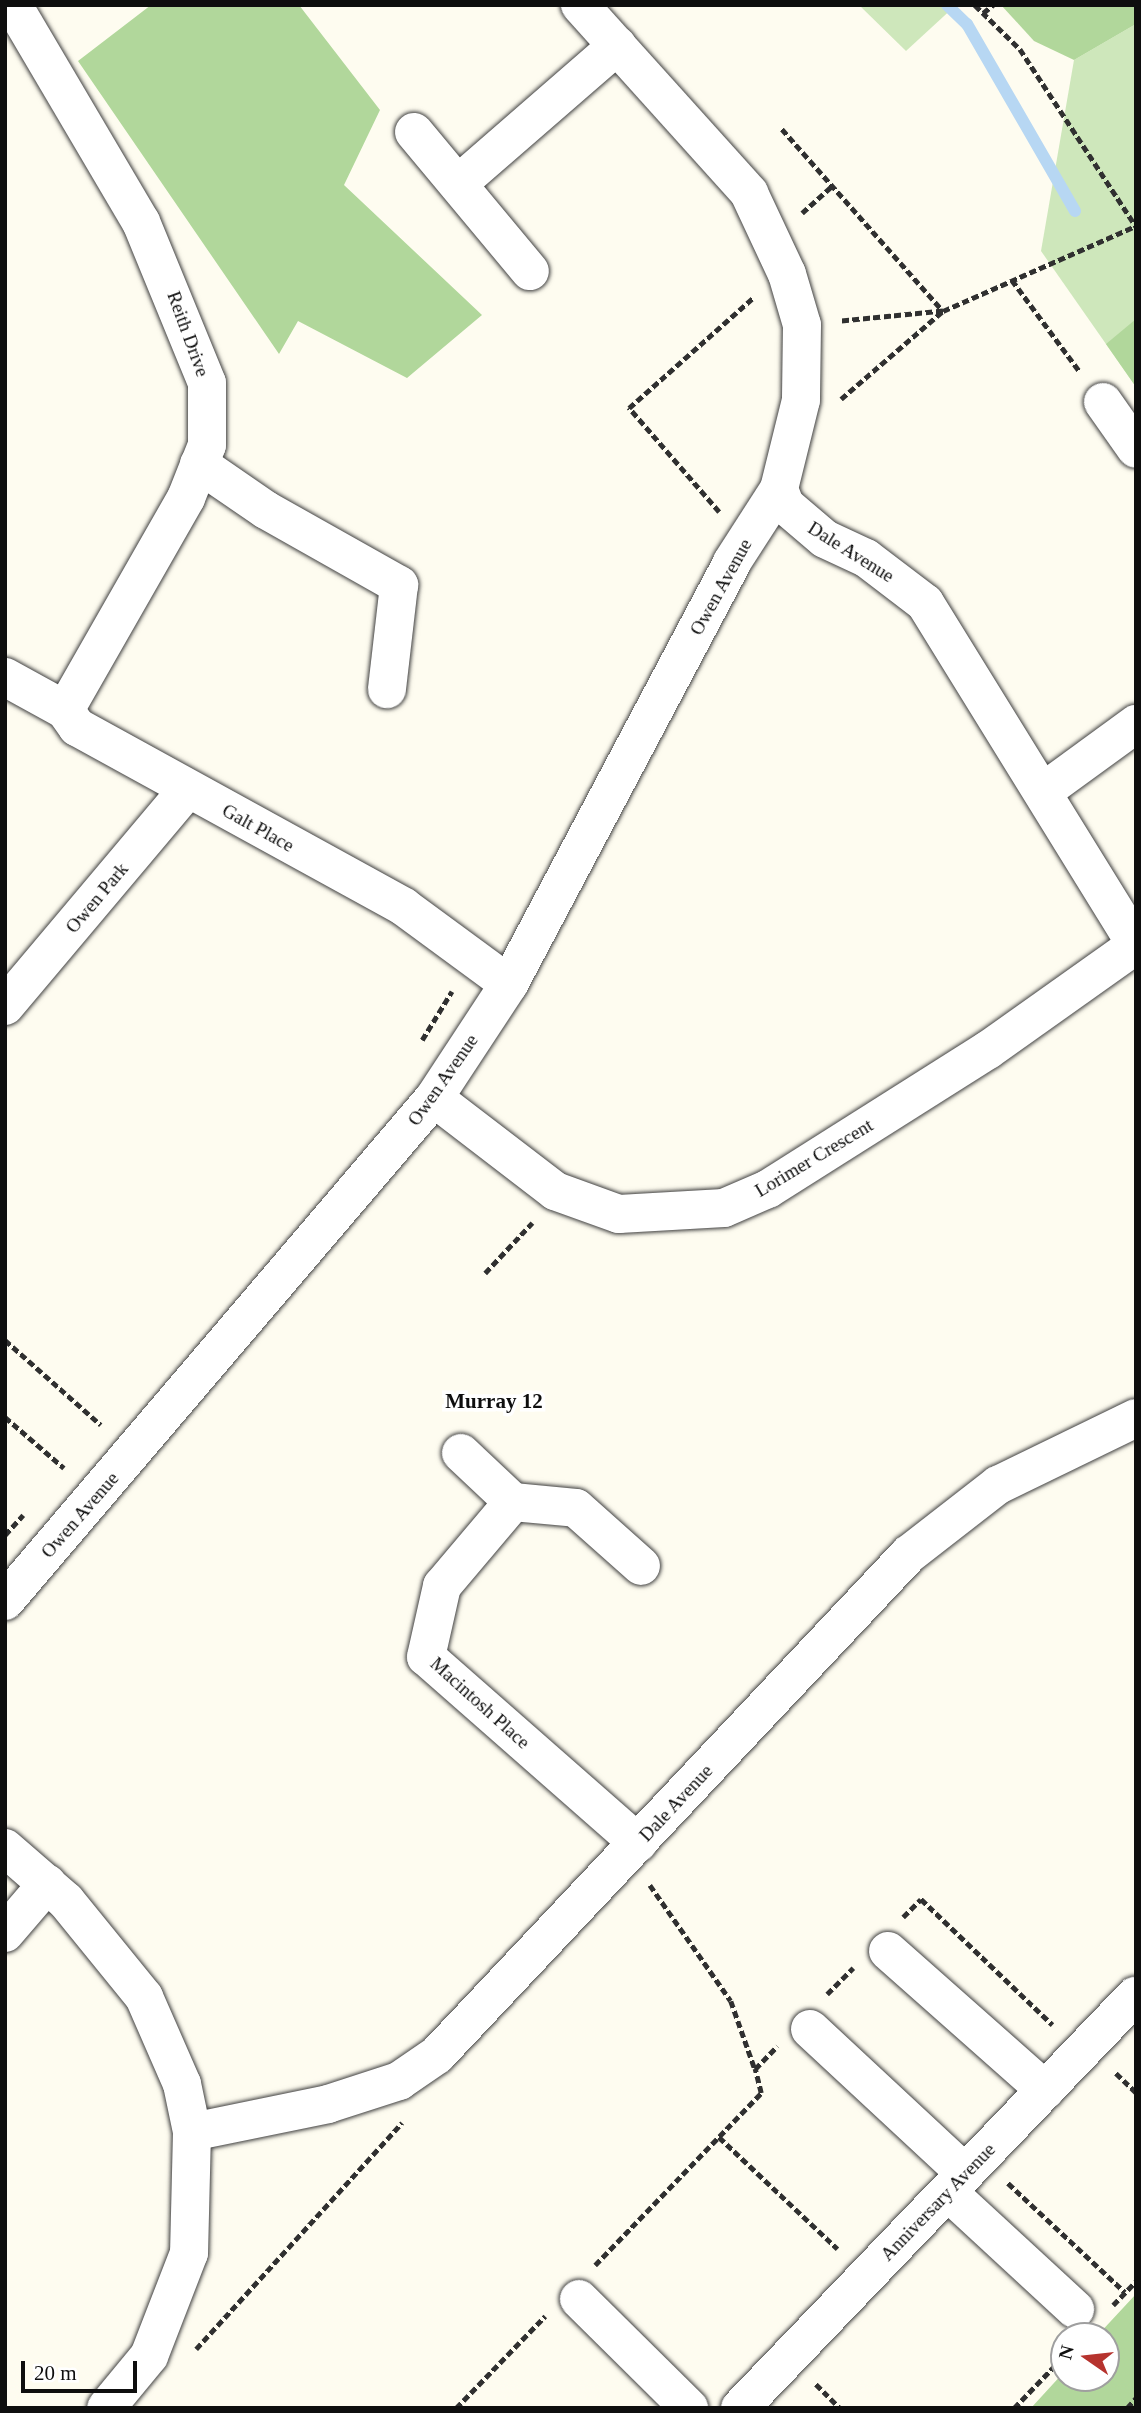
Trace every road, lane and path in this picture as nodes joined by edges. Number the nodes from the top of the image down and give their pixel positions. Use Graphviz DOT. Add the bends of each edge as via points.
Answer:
graph roads {
  1 [pos="13,5"];
  2 [pos="580,5"];
  3 [pos="975,5"];
  4 [pos="993,5"];
  5 [pos="983,13"];
  6 [pos="617,46"];
  7 [pos="782,129"];
  8 [pos="414,132"];
  9 [pos="458,184"];
  10 [pos="832,186"];
  11 [pos="798,217"];
  12 [pos="1136,226"];
  13 [pos="785,270"];
  14 [pos="530,271"];
  15 [pos="1012,280"];
  16 [pos="943,311"];
  17 [pos="802,325"];
  18 [pos="837,402"];
  19 [pos="1103,402"];
  20 [pos="1136,449"];
  21 [pos="199,464"];
  22 [pos="779,489"];
  23 [pos="738,552"];
  24 [pos="5,677"];
  25 [pos="387,689"];
  26 [pos="65,710"];
  27 [pos="1136,724"];
  28 [pos="188,789"];
  29 [pos="1044,791"];
  30 [pos="1136,945"];
  31 [pos="509,984"];
  32 [pos="5,1006"];
  33 [pos="434,1098"];
  34 [pos="555,1191"];
  35 [pos="485,1273"];
  36 [pos="5,1340"];
  37 [pos="5,1417"];
  38 [pos="1136,1418"];
  39 [pos="101,1425"];
  40 [pos="461,1453"];
  41 [pos="64,1468"];
  42 [pos="513,1502"];
  43 [pos="641,1566"];
  44 [pos="5,1601"];
  45 [pos="5,1848"];
  46 [pos="633,1849"];
  47 [pos="47,1884"];
  48 [pos="5,1933"];
  49 [pos="881,1945"];
  50 [pos="1135,1996"];
  51 [pos="804,2024"];
  52 [pos="1081,2053"];
  53 [pos="417,2069"];
  54 [pos="755,2069"];
  55 [pos="1045,2090"];
  56 [pos="192,2132"];
  57 [pos="719,2137"];
  58 [pos="964,2174"];
  59 [pos="867,2276"];
  60 [pos="1125,2292"];
  61 [pos="573,2293"];
  62 [pos="1075,2309"];
  63 [pos="155,2341"];
  64 [pos="1050,2371"];
  65 [pos="1136,2398"];
  66 [pos="106,2408"];
  67 [pos="456,2408"];
  68 [pos="688,2408"];
  69 [pos="740,2408"];
  70 [pos="1014,2408"];
  71 [pos="1127,2408"];
  1 -- 21 [label="street, Reith Drive" via="141,222 178,300 207,383 207,445"];
  2 -- 6 [label="street"];
  3 -- 5 [label="path"];
  4 -- 5 [label="path"];
  5 -- 12 [label="path" via="1020,49"];
  6 -- 9 [label="street"];
  6 -- 13 [label="street" via="749,192"];
  7 -- 10 [label="path"];
  8 -- 9 [label="street"];
  9 -- 14 [label="street"];
  10 -- 11 [label="path"];
  10 -- 16 [label="path"];
  12 -- 15 [label="path"];
  13 -- 17 [label="street"];
  13 -- 23 [label="path" via="629,408"];
  15 -- 16 [label="path"];
  15 -- 19 [label="path"];
  16 -- 17 [label="path"];
  16 -- 18 [label="path"];
  17 -- 22 [label="street" via="801,400"];
  19 -- 20 [label="street"];
  21 -- 25 [label="street" via="266,510 399,584"];
  21 -- 26 [label="street, Reith Drive"];
  22 -- 23 [label="street, Owen Avenue"];
  22 -- 29 [label="street, Dale Avenue" via="794,515 925,603"];
  23 -- 31 [label="street, Owen Avenue"];
  24 -- 26 [label="street, Galt Place"];
  26 -- 28 [label="street, Galt Place" via="77,727"];
  27 -- 29 [label="street"];
  28 -- 31 [label="street, Galt Place" via="404,907"];
  28 -- 32 [label="street, Owen Park"];
  29 -- 30 [label="street, Dale Avenue"];
  30 -- 34 [label="street, Lorimer Crescent" via="988,1050 768,1189 724,1208 619,1214"];
  31 -- 33 [label="street, Owen Avenue"];
  33 -- 34 [label="street, Lorimer Crescent"];
  33 -- 44 [label="street, Owen Avenue"];
  34 -- 35 [label="path"];
  36 -- 39 [label="path"];
  37 -- 41 [label="path"];
  38 -- 46 [label="street, Dale Avenue" via="998,1485 909,1554"];
  40 -- 42 [label="street"];
  42 -- 43 [label="street" via="576,1508"];
  42 -- 46 [label="street, Macintosh Place" via="442,1586 426,1657"];
  45 -- 47 [label="street"];
  46 -- 53 [label="street, Dale Avenue"];
  46 -- 54 [label="path" via="731,2001"];
  47 -- 48 [label="street"];
  47 -- 56 [label="street" via="144,1997 182,2084"];
  49 -- 51 [label="path"];
  49 -- 52 [label="path" via="921,1899"];
  49 -- 55 [label="street"];
  50 -- 52 [label="street, Anniversary Avenue"];
  51 -- 54 [label="path"];
  51 -- 58 [label="street"];
  52 -- 55 [label="street, Anniversary Avenue"];
  53 -- 56 [label="street, Dale Avenue" via="328,2104"];
  53 -- 63 [label="path" via="420,2100 413,2111 192,2353"];
  54 -- 57 [label="path" via="761,2093"];
  55 -- 58 [label="street, Anniversary Avenue"];
  56 -- 63 [label="street" via="189,2253"];
  57 -- 59 [label="path"];
  57 -- 61 [label="path"];
  58 -- 59 [label="street, Anniversary Avenue"];
  58 -- 60 [label="path"];
  58 -- 62 [label="street"];
  59 -- 69 [label="street, Anniversary Avenue"];
  61 -- 67 [label="path"];
  61 -- 68 [label="street"];
  63 -- 66 [label="street"];
  64 -- 70 [label="path"];
  65 -- 71 [label="path"];
}
